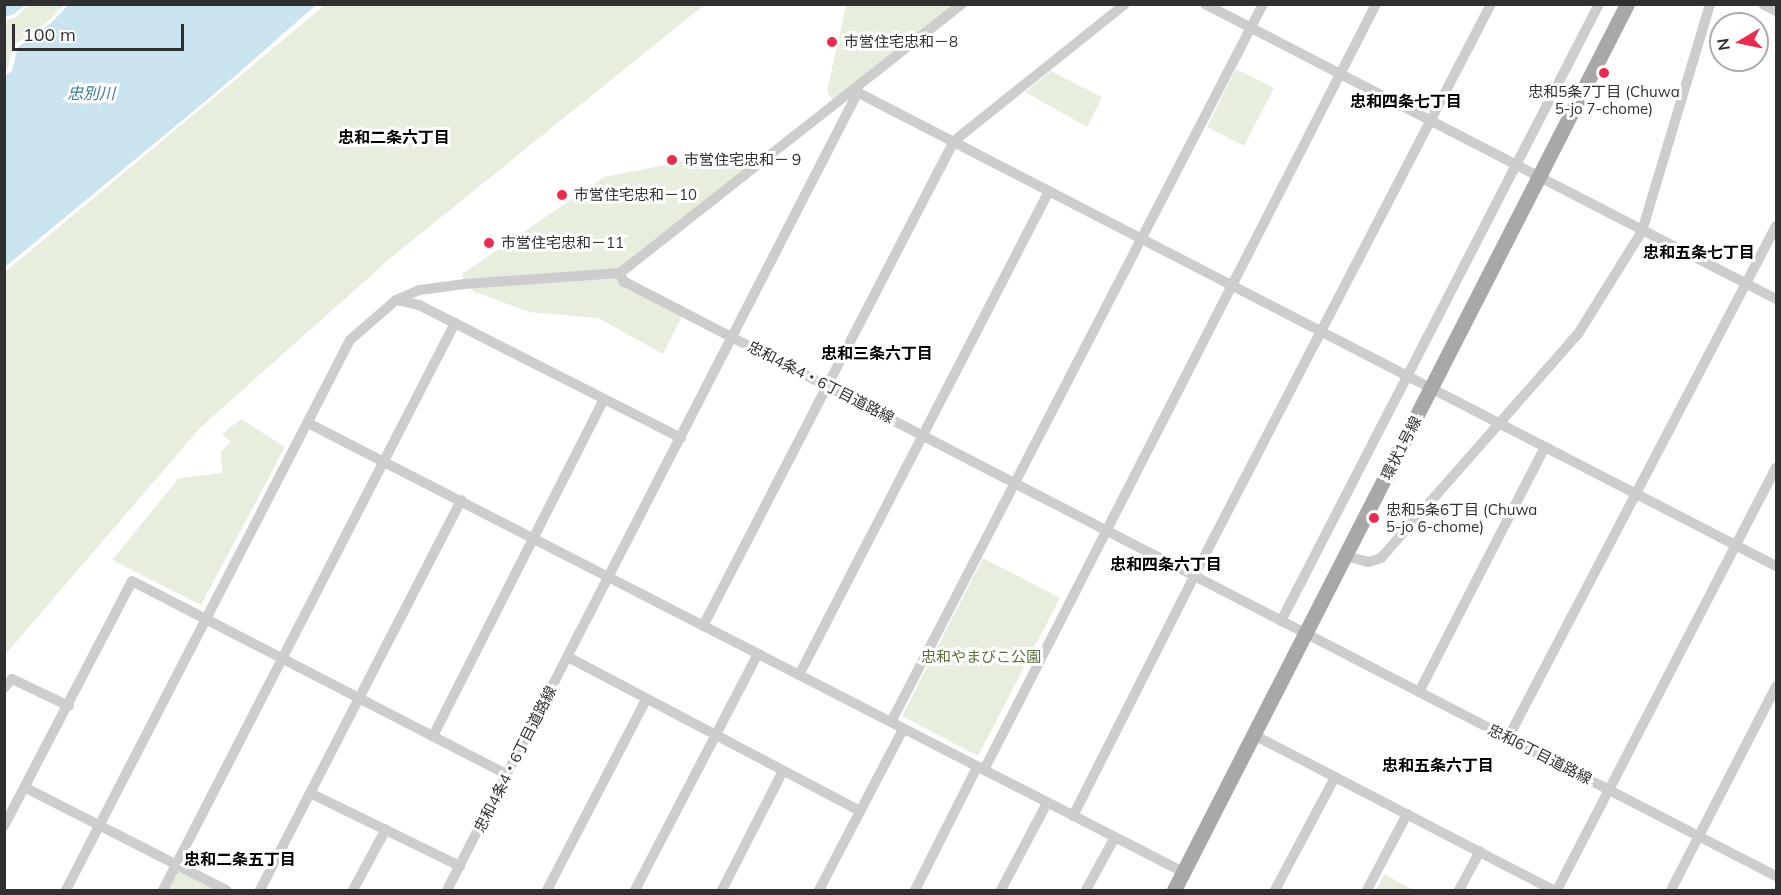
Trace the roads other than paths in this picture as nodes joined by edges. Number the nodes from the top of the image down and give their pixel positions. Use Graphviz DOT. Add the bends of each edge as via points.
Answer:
graph roads {
  1 [pos="962,4"];
  2 [pos="1125,4"];
  3 [pos="1205,4"];
  4 [pos="1263,4"];
  5 [pos="1376,4"];
  6 [pos="1491,4"];
  7 [pos="1599,4"];
  8 [pos="1627,4"];
  9 [pos="1710,4"];
  10 [pos="1763,4"];
  11 [pos="1776,11"];
  12 [pos="1251,27"];
  13 [pos="1340,74"];
  14 [pos="856,91"];
  15 [pos="1431,120"];
  16 [pos="954,141"];
  17 [pos="1518,165"];
  18 [pos="1539,175"];
  19 [pos="1048,191"];
  20 [pos="1776,226"];
  21 [pos="1642,231"];
  22 [pos="1141,240"];
  23 [pos="620,273"];
  24 [pos="1747,283"];
  25 [pos="1233,286"];
  26 [pos="1776,299"];
  27 [pos="396,300"];
  28 [pos="455,323"];
  29 [pos="1322,333"];
  30 [pos="731,335"];
  31 [pos="1408,377"];
  32 [pos="827,385"];
  33 [pos="1431,389"];
  34 [pos="604,399"];
  35 [pos="308,423"];
  36 [pos="1501,424"];
  37 [pos="922,434"];
  38 [pos="681,438"];
  39 [pos="1545,447"];
  40 [pos="384,462"];
  41 [pos="1776,467"];
  42 [pos="1016,484"];
  43 [pos="1635,494"];
  44 [pos="461,500"];
  45 [pos="1106,529"];
  46 [pos="535,539"];
  47 [pos="1736,545"];
  48 [pos="1346,556"];
  49 [pos="1776,566"];
  50 [pos="1194,576"];
  51 [pos="609,578"];
  52 [pos="206,619"];
  53 [pos="1281,621"];
  54 [pos="703,626"];
  55 [pos="1304,633"];
  56 [pos="758,654"];
  57 [pos="568,657"];
  58 [pos="282,658"];
  59 [pos="799,675"];
  60 [pos="1776,687"];
  61 [pos="4,688"];
  62 [pos="1419,692"];
  63 [pos="360,698"];
  64 [pos="646,700"];
  65 [pos="69,706"];
  66 [pos="891,722"];
  67 [pos="903,729"];
  68 [pos="1252,734"];
  69 [pos="714,735"];
  70 [pos="434,736"];
  71 [pos="1508,738"];
  72 [pos="981,768"];
  73 [pos="783,771"];
  74 [pos="506,774"];
  75 [pos="1335,777"];
  76 [pos="26,788"];
  77 [pos="1610,790"];
  78 [pos="310,793"];
  79 [pos="1047,802"];
  80 [pos="860,811"];
  81 [pos="1407,814"];
  82 [pos="1073,816"];
  83 [pos="5,825"];
  84 [pos="99,825"];
  85 [pos="386,829"];
  86 [pos="1699,836"];
  87 [pos="1114,837"];
  88 [pos="1480,851"];
  89 [pos="176,865"];
  90 [pos="460,866"];
  91 [pos="1183,872"];
  92 [pos="1776,876"];
  93 [pos="66,891"];
  94 [pos="163,891"];
  95 [pos="226,891"];
  96 [pos="260,891"];
  97 [pos="353,891"];
  98 [pos="447,891"];
  99 [pos="547,891"];
  100 [pos="635,891"];
  101 [pos="722,891"];
  102 [pos="819,891"];
  103 [pos="915,891"];
  104 [pos="1001,891"];
  105 [pos="1086,891"];
  106 [pos="1174,891"];
  107 [pos="1275,891"];
  108 [pos="1367,891"];
  109 [pos="1459,891"];
  110 [pos="1555,891"];
  111 [pos="1671,891"];
  1 -- 14 [label="street"];
  2 -- 16 [label="street"];
  3 -- 12 [label="street"];
  4 -- 12 [label="street"];
  5 -- 13 [label="street"];
  6 -- 15 [label="street"];
  7 -- 17 [label="street"];
  8 -- 18 [label="main road, 環状1号線"];
  9 -- 21 [label="street"];
  10 -- 11 [label="street"];
  12 -- 13 [label="street"];
  12 -- 22 [label="street"];
  13 -- 15 [label="street"];
  13 -- 25 [label="street"];
  14 -- 16 [label="street"];
  14 -- 23 [label="street"];
  14 -- 30 [label="street"];
  15 -- 17 [label="street"];
  15 -- 29 [label="street"];
  16 -- 19 [label="street"];
  16 -- 32 [label="street"];
  17 -- 18 [label="street"];
  17 -- 31 [label="street"];
  18 -- 21 [label="street"];
  18 -- 33 [label="main road, 環状1号線"];
  19 -- 22 [label="street"];
  19 -- 37 [label="street"];
  20 -- 24 [label="street"];
  21 -- 24 [label="street"];
  21 -- 36 [label="street" via="1578,334"];
  22 -- 25 [label="street"];
  22 -- 42 [label="street"];
  23 -- 27 [label="street" via="465,284 420,290"];
  23 -- 30 [label="street" via="623,281"];
  24 -- 26 [label="street"];
  24 -- 43 [label="street"];
  25 -- 29 [label="street"];
  25 -- 45 [label="street"];
  27 -- 28 [label="street" via="418,305"];
  27 -- 35 [label="street" via="350,340"];
  28 -- 34 [label="street"];
  28 -- 40 [label="street"];
  29 -- 31 [label="street"];
  29 -- 50 [label="street"];
  30 -- 32 [label="street, 忠和4条4・6丁目道路線"];
  30 -- 38 [label="street, 忠和4条4・6丁目道路線"];
  31 -- 33 [label="street"];
  31 -- 53 [label="street"];
  32 -- 37 [label="street, 忠和4条4・6丁目道路線"];
  32 -- 54 [label="street"];
  33 -- 36 [label="street"];
  33 -- 48 [label="main road, 環状1号線"];
  34 -- 38 [label="street"];
  34 -- 46 [label="street"];
  35 -- 40 [label="street"];
  35 -- 52 [label="street"];
  36 -- 39 [label="street"];
  36 -- 48 [label="street" via="1381,558 1368,562"];
  37 -- 42 [label="street, 忠和4条4・6丁目道路線"];
  37 -- 59 [label="street"];
  38 -- 51 [label="street, 忠和4条4・6丁目道路線"];
  39 -- 43 [label="street"];
  39 -- 62 [label="street"];
  40 -- 44 [label="street"];
  40 -- 58 [label="street"];
  41 -- 47 [label="street"];
  42 -- 45 [label="street, 忠和4条4・6丁目道路線"];
  42 -- 66 [label="street"];
  43 -- 47 [label="street"];
  43 -- 71 [label="street"];
  44 -- 46 [label="street"];
  44 -- 63 [label="street"];
  45 -- 50 [label="street, 忠和4条4・6丁目道路線"];
  45 -- 72 [label="street"];
  46 -- 51 [label="street"];
  46 -- 70 [label="street"];
  47 -- 49 [label="street"];
  47 -- 77 [label="street"];
  48 -- 55 [label="main road, 環状1号線"];
  50 -- 53 [label="street, 忠和4条4・6丁目道路線"];
  50 -- 82 [label="street"];
  51 -- 54 [label="street"];
  51 -- 57 [label="street, 忠和4条4・6丁目道路線"];
  52 -- 58 [label="street"];
  52 -- 65 [label="street" via="132,580"];
  52 -- 84 [label="street"];
  53 -- 55 [label="street, 忠和4条4・6丁目道路線"];
  54 -- 56 [label="street"];
  55 -- 62 [label="street, 忠和6丁目道路線"];
  55 -- 68 [label="main road, 環状1号線"];
  56 -- 59 [label="street"];
  56 -- 69 [label="street"];
  57 -- 64 [label="street"];
  57 -- 74 [label="street, 忠和4条4・6丁目道路線"];
  58 -- 63 [label="street"];
  58 -- 89 [label="street"];
  59 -- 66 [label="street"];
  60 -- 86 [label="street"];
  61 -- 65 [label="street" via="12,679"];
  62 -- 71 [label="street, 忠和6丁目道路線"];
  63 -- 70 [label="street"];
  63 -- 78 [label="street"];
  64 -- 69 [label="street"];
  64 -- 99 [label="street"];
  65 -- 76 [label="street"];
  66 -- 67 [label="street"];
  67 -- 72 [label="street"];
  67 -- 80 [label="street"];
  68 -- 75 [label="street"];
  68 -- 91 [label="main road, 環状1号線"];
  69 -- 73 [label="street"];
  69 -- 100 [label="street"];
  70 -- 74 [label="street"];
  71 -- 77 [label="street, 忠和6丁目道路線"];
  72 -- 79 [label="street"];
  72 -- 103 [label="street"];
  73 -- 80 [label="street"];
  73 -- 101 [label="street"];
  74 -- 90 [label="street, 忠和4条4・6丁目道路線"];
  75 -- 81 [label="street"];
  75 -- 107 [label="street"];
  76 -- 83 [label="street"];
  76 -- 84 [label="street"];
  77 -- 86 [label="street, 忠和6丁目道路線"];
  77 -- 110 [label="street"];
  78 -- 85 [label="street"];
  78 -- 96 [label="street"];
  79 -- 82 [label="street"];
  79 -- 104 [label="street"];
  80 -- 102 [label="street"];
  81 -- 88 [label="street"];
  81 -- 108 [label="street"];
  82 -- 87 [label="street"];
  84 -- 89 [label="street"];
  84 -- 93 [label="street"];
  85 -- 90 [label="street"];
  85 -- 97 [label="street"];
  86 -- 92 [label="street, 忠和6丁目道路線"];
  86 -- 111 [label="street"];
  87 -- 91 [label="street"];
  87 -- 105 [label="street"];
  88 -- 109 [label="street"];
  88 -- 110 [label="street"];
  89 -- 94 [label="street"];
  89 -- 95 [label="street"];
  90 -- 98 [label="street, 忠和4条4・6丁目道路線"];
  91 -- 106 [label="main road, 環状1号線"];
}
